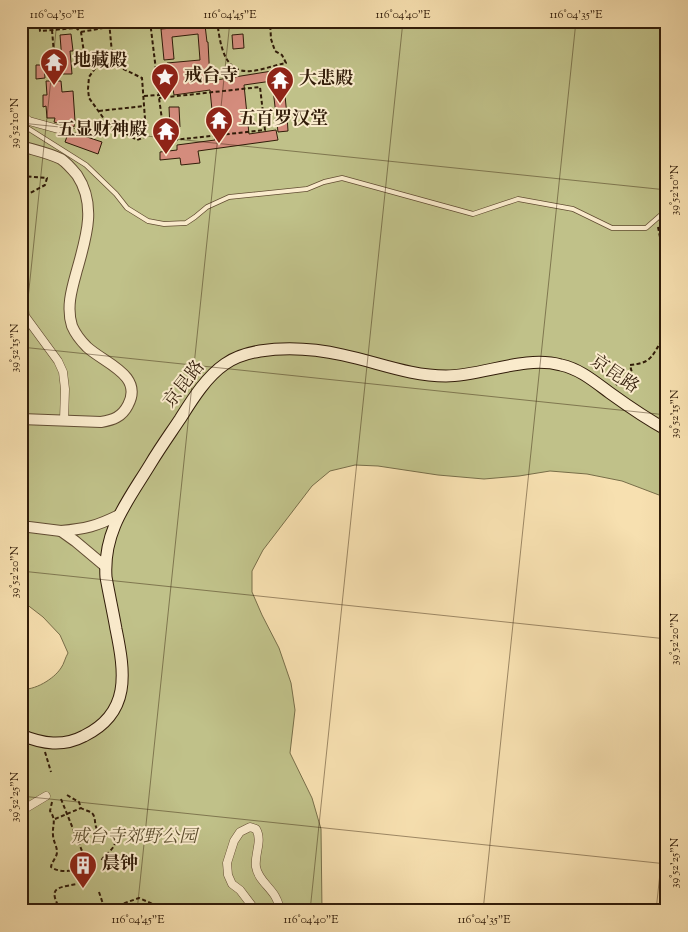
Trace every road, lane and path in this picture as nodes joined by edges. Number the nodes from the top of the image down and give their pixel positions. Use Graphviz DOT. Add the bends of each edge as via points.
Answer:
graph roads {
  1 [pos="40,21"];
  2 [pos="109,21"];
  3 [pos="150,21"];
  4 [pos="217,21"];
  5 [pos="270,21"];
  6 [pos="109,27"];
  7 [pos="52,30"];
  8 [pos="81,32"];
  9 [pos="97,59"];
  10 [pos="113,64"];
  11 [pos="56,77"];
  12 [pos="144,96"];
  13 [pos="159,96"];
  14 [pos="144,106"];
  15 [pos="99,111"];
  16 [pos="21,115"];
  17 [pos="21,127"];
  18 [pos="58,129"];
  19 [pos="21,146"];
  20 [pos="21,176"];
  21 [pos="21,198"];
  22 [pos="21,203"];
  23 [pos="667,206"];
  24 [pos="26,209"];
  25 [pos="656,219"];
  26 [pos="667,255"];
  27 [pos="24,305"];
  28 [pos="667,343"];
  29 [pos="612,394"];
  30 [pos="21,419"];
  31 [pos="64,420"];
  32 [pos="667,430"];
  33 [pos="119,515"];
  34 [pos="21,526"];
  35 [pos="61,531"];
  36 [pos="106,567"];
  37 [pos="21,735"];
  38 [pos="42,743"];
  39 [pos="52,772"];
  40 [pos="67,795"];
  41 [pos="50,798"];
  42 [pos="61,799"];
  43 [pos="81,808"];
  44 [pos="21,811"];
  45 [pos="66,814"];
  46 [pos="54,820"];
  47 [pos="86,861"];
  48 [pos="101,861"];
  49 [pos="77,869"];
  50 [pos="77,884"];
  51 [pos="99,892"];
  52 [pos="61,911"];
  53 [pos="169,911"];
  54 [pos="256,911"];
  55 [pos="281,911"];
  1 -- 7 [label="path" via="40,31"];
  2 -- 6 [label="path"];
  3 -- 13 [label="path"];
  4 -- 5 [label="path" via="228,63 239,70 250,71 286,63 275,51"];
  6 -- 8 [label="path"];
  6 -- 10 [label="path"];
  7 -- 8 [label="path" via="76,28"];
  7 -- 11 [label="path"];
  8 -- 9 [label="path" via="84,53"];
  9 -- 10 [label="path"];
  9 -- 15 [label="path" via="96,67 89,76 88,89 89,98"];
  10 -- 12 [label="path" via="142,78"];
  12 -- 13 [label="path"];
  12 -- 14 [label="path"];
  13 -- 13 [label="path" via="260,87 265,130 165,141"];
  14 -- 15 [label="path"];
  14 -- 15 [label="path" via="145,137 137,140 107,123"];
  16 -- 18 [label="street" via="29,121"];
  17 -- 25 [label="lane" via="86,165 128,208 148,221 164,224 186,223 207,207 229,197 307,189 342,178 473,214 518,199 573,209 612,228 646,228"];
  19 -- 31 [label="street" via="62,160 80,180 89,206 85,241 70,302 72,327 87,347 130,381 130,403 120,416 101,422"];
  20 -- 21 [label="path" via="47,178 45,185"];
  22 -- 24 [label="path" via="27,204"];
  23 -- 25 [label="lane"];
  25 -- 26 [label="path"];
  27 -- 31 [label="street" via="25,316 63,372"];
  28 -- 29 [label="path" via="660,343 652,358 630,366 632,380 617,384"];
  29 -- 32 [label="main road, 京昆路"];
  29 -- 33 [label="main road, 京昆路" via="572,368 546,362 435,376 322,351 254,352 225,364 204,385"];
  30 -- 31 [label="street"];
  33 -- 35 [label="street" via="99,524"];
  33 -- 36 [label="main road, 京昆路" via="110,536"];
  34 -- 35 [label="street"];
  35 -- 36 [label="street"];
  36 -- 38 [label="main road, 京昆路" via="123,665 120,699 112,713 91,733 61,743"];
  37 -- 38 [label="main road, 京昆路"];
  38 -- 39 [label="path"];
  40 -- 43 [label="path" via="79,802"];
  41 -- 44 [label="street"];
  41 -- 46 [label="path" via="50,812"];
  42 -- 45 [label="path"];
  43 -- 45 [label="path"];
  43 -- 48 [label="path" via="92,813 96,829 115,842"];
  45 -- 46 [label="path"];
  45 -- 47 [label="path"];
  46 -- 49 [label="path" via="57,852 51,867 70,871"];
  50 -- 52 [label="path" via="55,892"];
  51 -- 53 [label="path" via="105,910 139,898"];
  54 -- 55 [label="street" via="232,884 227,863 234,841 240,832 250,827 259,835 256,868"];
}
